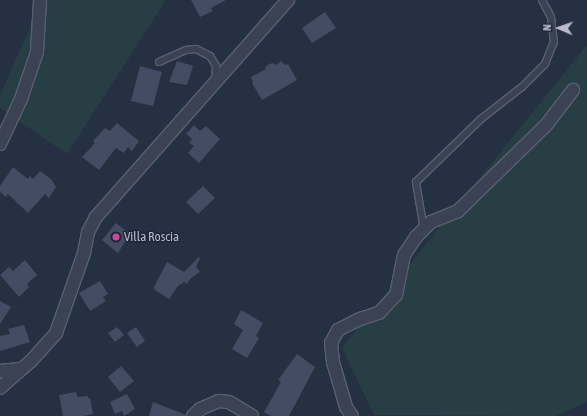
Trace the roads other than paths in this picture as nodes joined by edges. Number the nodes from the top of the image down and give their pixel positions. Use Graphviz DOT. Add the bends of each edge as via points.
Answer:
graph roads {
  1 [pos="40,0"];
  2 [pos="288,0"];
  3 [pos="542,0"];
  4 [pos="160,62"];
  5 [pos="215,84"];
  6 [pos="573,90"];
  7 [pos="0,144"];
  8 [pos="424,230"];
  9 [pos="20,369"];
  10 [pos="0,372"];
  11 [pos="0,388"];
  12 [pos="193,416"];
  13 [pos="252,416"];
  14 [pos="352,416"];
  1 -- 7 [label="street" via="37,52 21,99"];
  2 -- 5 [label="street"];
  3 -- 8 [label="lane" via="551,17 554,42 545,64 522,87 481,119 416,182"];
  4 -- 5 [label="lane" via="186,50 196,49 210,56 216,66"];
  5 -- 9 [label="street" via="96,217 88,232 84,253 56,333 31,361"];
  6 -- 8 [label="street" via="547,124 458,211 431,222"];
  8 -- 14 [label="street" via="404,256 396,295 379,313 360,318 338,330 331,343 337,379 346,407"];
  9 -- 10 [label="street"];
  9 -- 11 [label="street"];
  12 -- 13 [label="street" via="200,409 219,401 229,402"];
}
